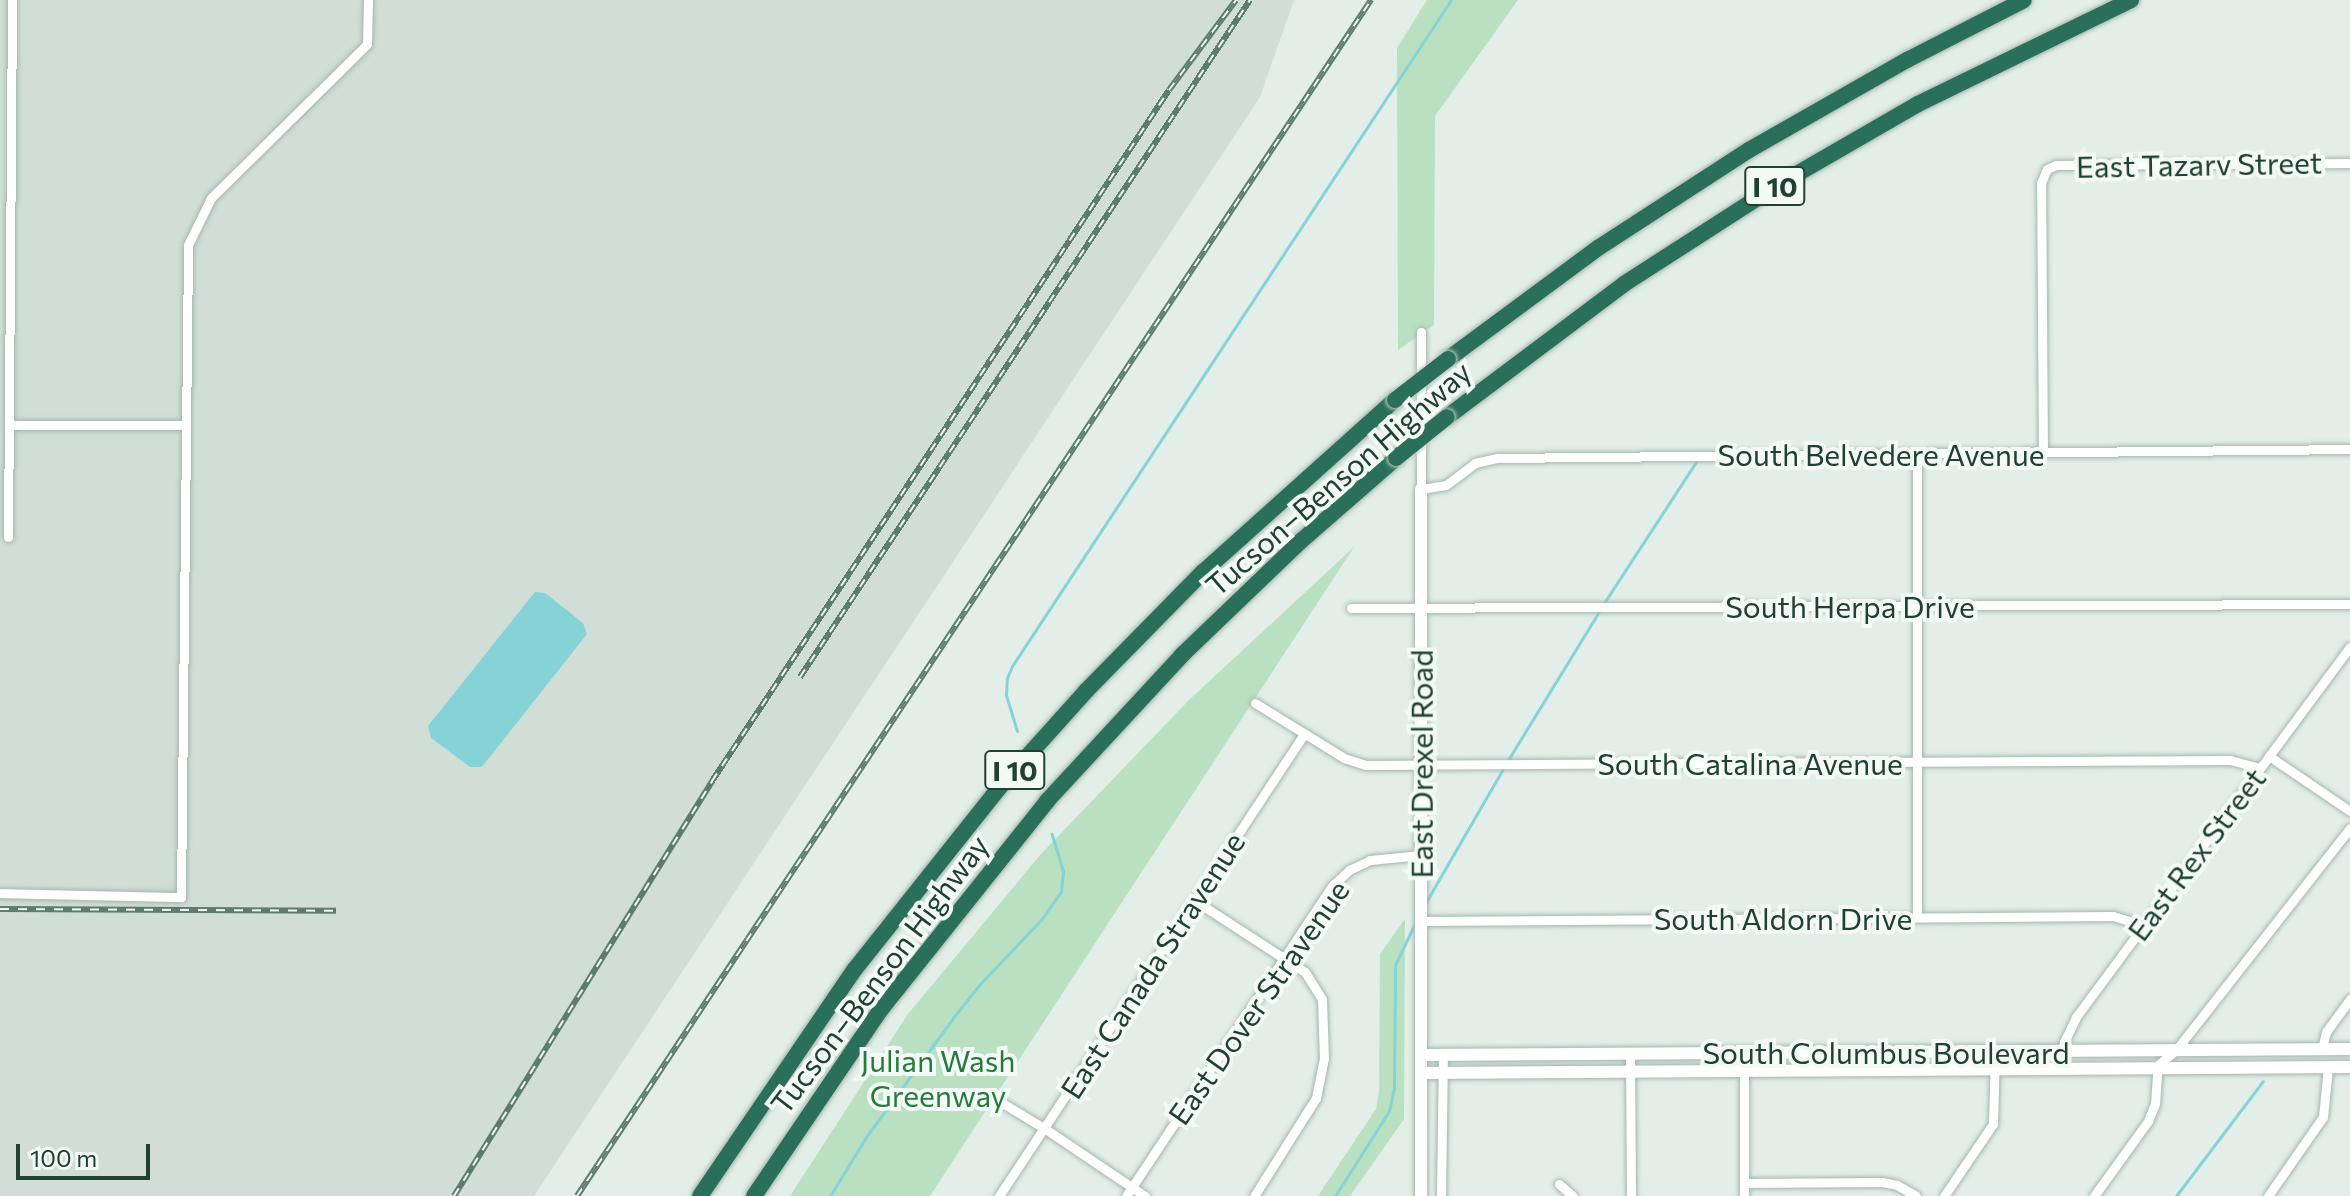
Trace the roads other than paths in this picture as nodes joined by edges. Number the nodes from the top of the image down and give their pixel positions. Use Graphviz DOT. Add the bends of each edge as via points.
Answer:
graph roads {
  1 [pos="12,0"];
  2 [pos="368,0"];
  3 [pos="2024,0"];
  4 [pos="2131,0"];
  5 [pos="2350,163"];
  6 [pos="1421,332"];
  7 [pos="9,425"];
  8 [pos="186,425"];
  9 [pos="2350,449"];
  10 [pos="2043,453"];
  11 [pos="1917,455"];
  12 [pos="1421,489"];
  13 [pos="8,537"];
  14 [pos="2350,604"];
  15 [pos="1917,606"];
  16 [pos="1351,608"];
  17 [pos="1421,609"];
  18 [pos="2350,647"];
  19 [pos="1255,703"];
  20 [pos="1304,734"];
  21 [pos="2269,756"];
  22 [pos="1917,761"];
  23 [pos="1421,765"];
  24 [pos="2260,768"];
  25 [pos="2350,811"];
  26 [pos="2350,828"];
  27 [pos="1421,855"];
  28 [pos="0,893"];
  29 [pos="1194,900"];
  30 [pos="1917,917"];
  31 [pos="1421,921"];
  32 [pos="2143,925"];
  33 [pos="1284,958"];
  34 [pos="2350,999"];
  35 [pos="2322,1049"];
  36 [pos="2350,1049"];
  37 [pos="2176,1050"];
  38 [pos="1995,1051"];
  39 [pos="2063,1051"];
  40 [pos="1630,1053"];
  41 [pos="1744,1053"];
  42 [pos="1421,1055"];
  43 [pos="1443,1055"];
  44 [pos="2328,1067"];
  45 [pos="2350,1067"];
  46 [pos="2156,1068"];
  47 [pos="1995,1069"];
  48 [pos="2062,1069"];
  49 [pos="1630,1071"];
  50 [pos="1743,1071"];
  51 [pos="1441,1072"];
  52 [pos="1421,1073"];
  53 [pos="835,1075"];
  54 [pos="992,1101"];
  55 [pos="1044,1128"];
  56 [pos="2294,1139"];
  57 [pos="2304,1147"];
  58 [pos="1744,1183"];
  59 [pos="1559,1184"];
  60 [pos="1129,1192"];
  61 [pos="700,1196"];
  62 [pos="754,1196"];
  63 [pos="761,1196"];
  64 [pos="999,1196"];
  65 [pos="1145,1196"];
  66 [pos="1254,1196"];
  67 [pos="1421,1196"];
  68 [pos="1441,1196"];
  69 [pos="1573,1196"];
  70 [pos="1631,1196"];
  71 [pos="1744,1196"];
  72 [pos="1916,1196"];
  73 [pos="1944,1196"];
  74 [pos="2094,1196"];
  75 [pos="2268,1196"];
  1 -- 7 [label="street"];
  2 -- 8 [label="street" via="367,44 211,198 188,245"];
  3 -- 61 [label="highway, Tucson–Benson Highway / I 10, bridge" via="1737,157 1598,248 1395,400 1203,572 1009,776 855,969"];
  4 -- 53 [label="highway, Tucson–Benson Highway / I 10, bridge" via="1918,104 1776,186 1624,284 1396,458 1252,587 1069,776 953,915"];
  5 -- 10 [label="street, East Tazarv Street" via="2047,169 2041,183"];
  6 -- 12 [label="street, East Drexel Road"];
  7 -- 8 [label="street"];
  7 -- 13 [label="street"];
  8 -- 28 [label="street" via="181,897"];
  9 -- 10 [label="street, South Belvedere Avenue"];
  10 -- 11 [label="street, South Belvedere Avenue"];
  11 -- 12 [label="street, South Belvedere Avenue" via="1497,458 1475,463 1446,485"];
  11 -- 15 [label="street"];
  12 -- 17 [label="street, East Drexel Road"];
  14 -- 15 [label="street, South Herpa Drive"];
  15 -- 17 [label="street, South Herpa Drive"];
  15 -- 22 [label="street"];
  16 -- 17 [label="street, South Herpa Drive"];
  17 -- 23 [label="street, East Drexel Road"];
  18 -- 21 [label="street, East Rex Street"];
  19 -- 20 [label="street, South Catalina Avenue"];
  20 -- 23 [label="street, South Catalina Avenue" via="1358,764"];
  20 -- 29 [label="street, East Canada Stravenue"];
  21 -- 24 [label="street, East Rex Street"];
  21 -- 25 [label="street"];
  22 -- 23 [label="street, South Catalina Avenue"];
  22 -- 24 [label="street, South Catalina Avenue" via="2230,760"];
  22 -- 30 [label="street"];
  23 -- 27 [label="street, East Drexel Road"];
  24 -- 32 [label="street, East Rex Street"];
  26 -- 37 [label="street"];
  27 -- 31 [label="street, East Drexel Road"];
  27 -- 33 [label="street, East Dover Stravenue" via="1379,858 1349,870"];
  29 -- 33 [label="street"];
  29 -- 55 [label="street, East Canada Stravenue"];
  30 -- 31 [label="street, South Aldorn Drive"];
  30 -- 32 [label="street, South Aldorn Drive" via="2113,916"];
  31 -- 42 [label="street, East Drexel Road"];
  32 -- 39 [label="street, East Rex Street" via="2076,1017"];
  33 -- 60 [label="street, East Dover Stravenue"];
  33 -- 66 [label="street" via="1308,975 1320,992 1323,1069 1312,1106"];
  34 -- 35 [label="street" via="2326,1032"];
  35 -- 36 [label="street, South Columbus Boulevard"];
  35 -- 37 [label="street, South Columbus Boulevard"];
  37 -- 39 [label="street, South Columbus Boulevard"];
  37 -- 46 [label="street"];
  38 -- 39 [label="street, South Columbus Boulevard"];
  38 -- 41 [label="street, South Columbus Boulevard"];
  38 -- 47 [label="street"];
  39 -- 48 [label="street, East Rex Street"];
  40 -- 41 [label="street, South Columbus Boulevard"];
  40 -- 43 [label="street, South Columbus Boulevard"];
  40 -- 49 [label="street"];
  41 -- 50 [label="street"];
  42 -- 43 [label="street, South Columbus Boulevard"];
  42 -- 52 [label="street, East Drexel Road"];
  43 -- 51 [label="street"];
  44 -- 45 [label="street, South Columbus Boulevard"];
  44 -- 46 [label="street, South Columbus Boulevard"];
  44 -- 57 [label="street" via="2325,1109"];
  46 -- 48 [label="street, South Columbus Boulevard"];
  46 -- 74 [label="street" via="2155,1104 2148,1121"];
  47 -- 48 [label="street, South Columbus Boulevard"];
  47 -- 50 [label="street, South Columbus Boulevard"];
  47 -- 73 [label="street" via="1996,1106 1989,1133"];
  49 -- 50 [label="street, South Columbus Boulevard"];
  49 -- 51 [label="street, South Columbus Boulevard"];
  49 -- 70 [label="street"];
  50 -- 58 [label="street"];
  51 -- 52 [label="street, South Columbus Boulevard"];
  51 -- 68 [label="street"];
  52 -- 67 [label="street, East Drexel Road"];
  53 -- 62 [label="highway, Tucson–Benson Highway / I 10"];
  53 -- 63 [label="highway"];
  54 -- 55 [label="street"];
  55 -- 60 [label="street"];
  55 -- 64 [label="street, East Canada Stravenue"];
  56 -- 57 [label="street"];
  57 -- 75 [label="street"];
  58 -- 71 [label="street"];
  58 -- 72 [label="street" via="1882,1182"];
  59 -- 69 [label="street"];
  60 -- 65 [label="street"];
}
